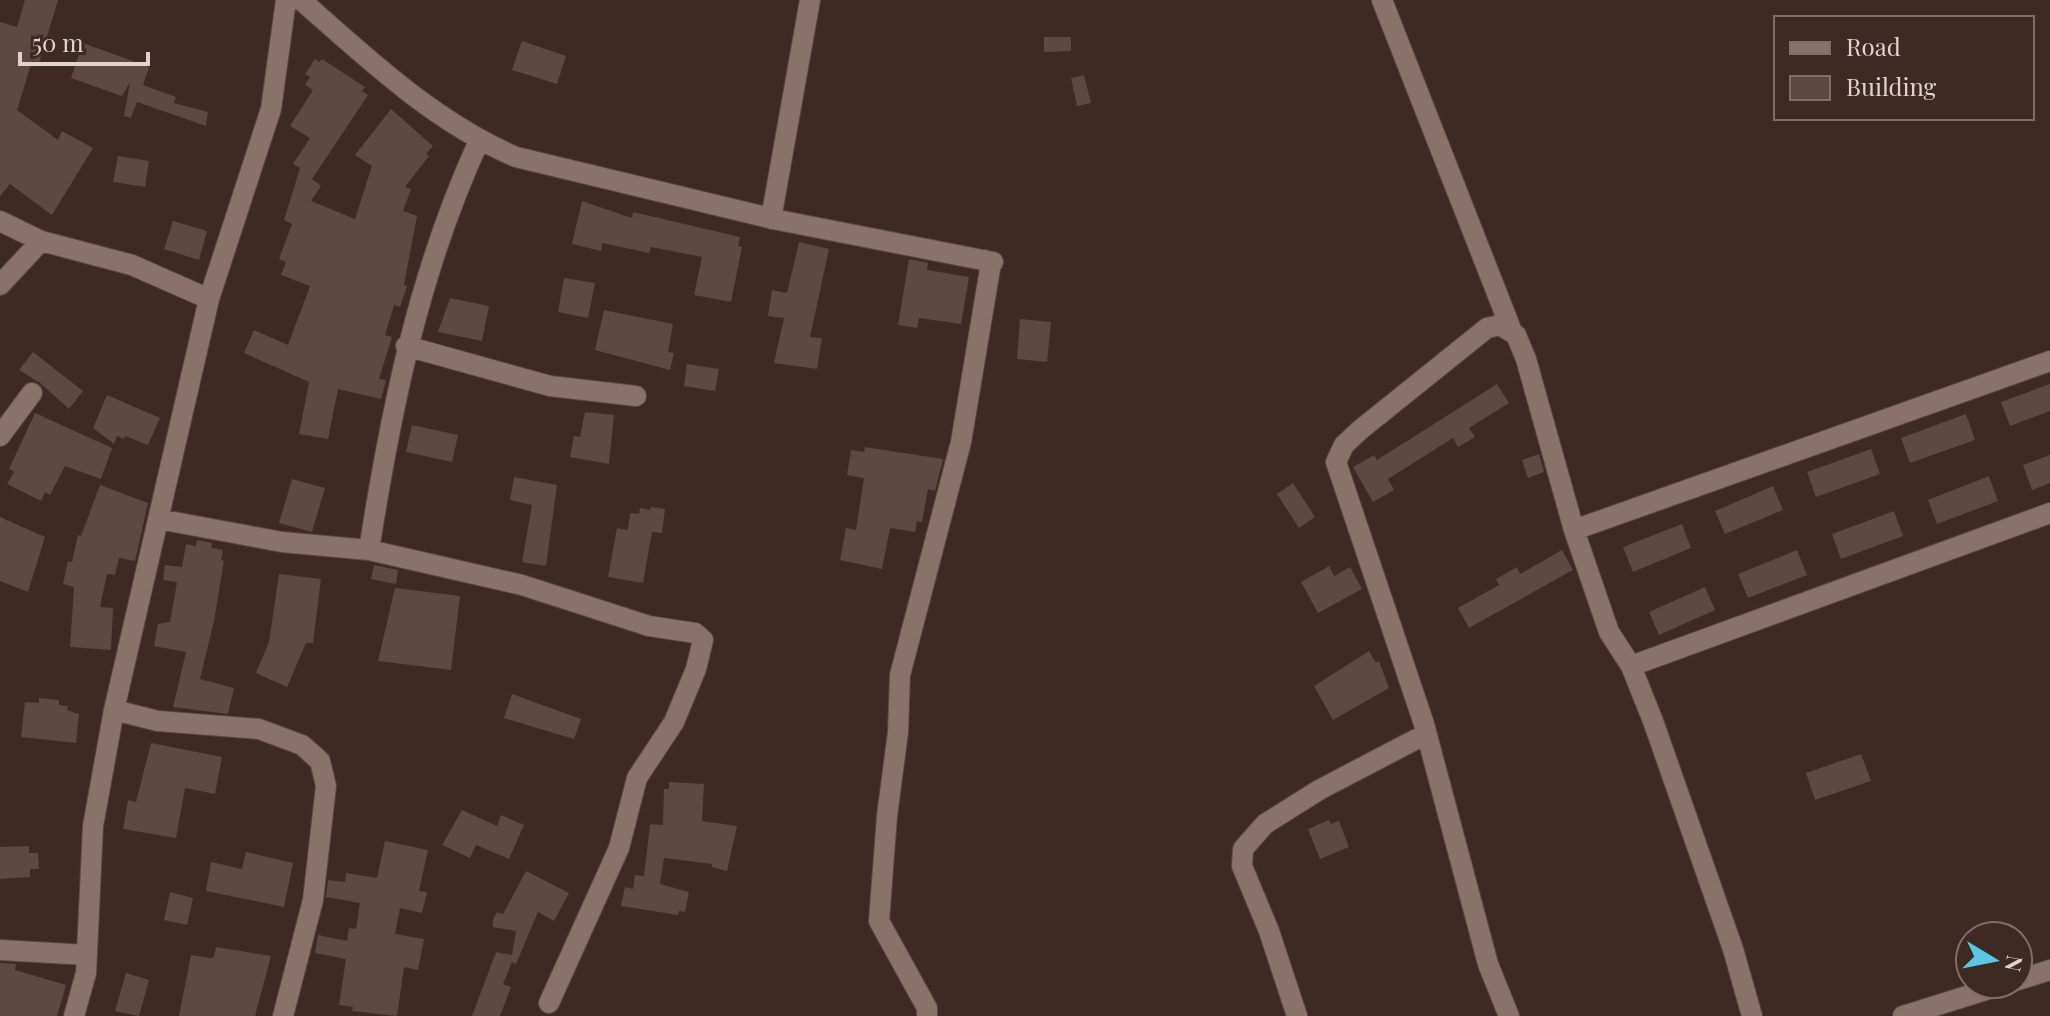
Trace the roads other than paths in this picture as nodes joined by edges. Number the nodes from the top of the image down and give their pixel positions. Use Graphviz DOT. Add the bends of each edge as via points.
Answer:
graph roads {
  1 [pos="286,0"];
  2 [pos="301,0"];
  3 [pos="810,0"];
  4 [pos="1382,0"];
  5 [pos="479,141"];
  6 [pos="771,219"];
  7 [pos="0,221"];
  8 [pos="41,241"];
  9 [pos="0,285"];
  10 [pos="209,299"];
  11 [pos="1511,329"];
  12 [pos="406,346"];
  13 [pos="2050,361"];
  14 [pos="32,393"];
  15 [pos="636,396"];
  16 [pos="4,423"];
  17 [pos="2050,513"];
  18 [pos="158,519"];
  19 [pos="1574,530"];
  20 [pos="369,550"];
  21 [pos="1631,666"];
  22 [pos="114,710"];
  23 [pos="1426,734"];
  24 [pos="0,950"];
  25 [pos="87,955"];
  26 [pos="1954,1000"];
  27 [pos="549,1003"];
  28 [pos="74,1016"];
  29 [pos="283,1016"];
  30 [pos="927,1016"];
  31 [pos="1297,1016"];
  32 [pos="1509,1016"];
  33 [pos="1752,1016"];
  34 [pos="1903,1016"];
  1 -- 10 [label="street" via="271,109"];
  2 -- 5 [label="street" via="394,81"];
  3 -- 6 [label="street"];
  4 -- 11 [label="street"];
  5 -- 6 [label="street" via="516,157"];
  5 -- 12 [label="street" via="432,257"];
  6 -- 30 [label="street" via="983,258 995,263 985,260 990,269 961,442 900,675 879,921"];
  7 -- 8 [label="street"];
  8 -- 9 [label="street"];
  8 -- 10 [label="street" via="132,265"];
  10 -- 18 [label="street"];
  11 -- 19 [label="street" via="1526,359"];
  11 -- 23 [label="street" via="1487,328 1360,430 1336,462"];
  12 -- 15 [label="street" via="559,388"];
  12 -- 20 [label="street"];
  13 -- 19 [label="street"];
  14 -- 16 [label="street"];
  17 -- 21 [label="street"];
  18 -- 20 [label="street" via="282,542"];
  18 -- 22 [label="street"];
  19 -- 21 [label="street" via="1609,632"];
  20 -- 27 [label="street" via="522,585 649,626 695,633 703,640 674,722 637,778 619,848"];
  21 -- 33 [label="street" via="1724,922"];
  22 -- 25 [label="street" via="93,826"];
  22 -- 29 [label="street" via="158,721 259,729 302,745 320,761 326,786 313,900"];
  23 -- 31 [label="street" via="1292,807 1265,824 1243,849 1242,866"];
  23 -- 32 [label="street" via="1488,964"];
  24 -- 25 [label="street"];
  25 -- 28 [label="street"];
  26 -- 34 [label="street"];
}
